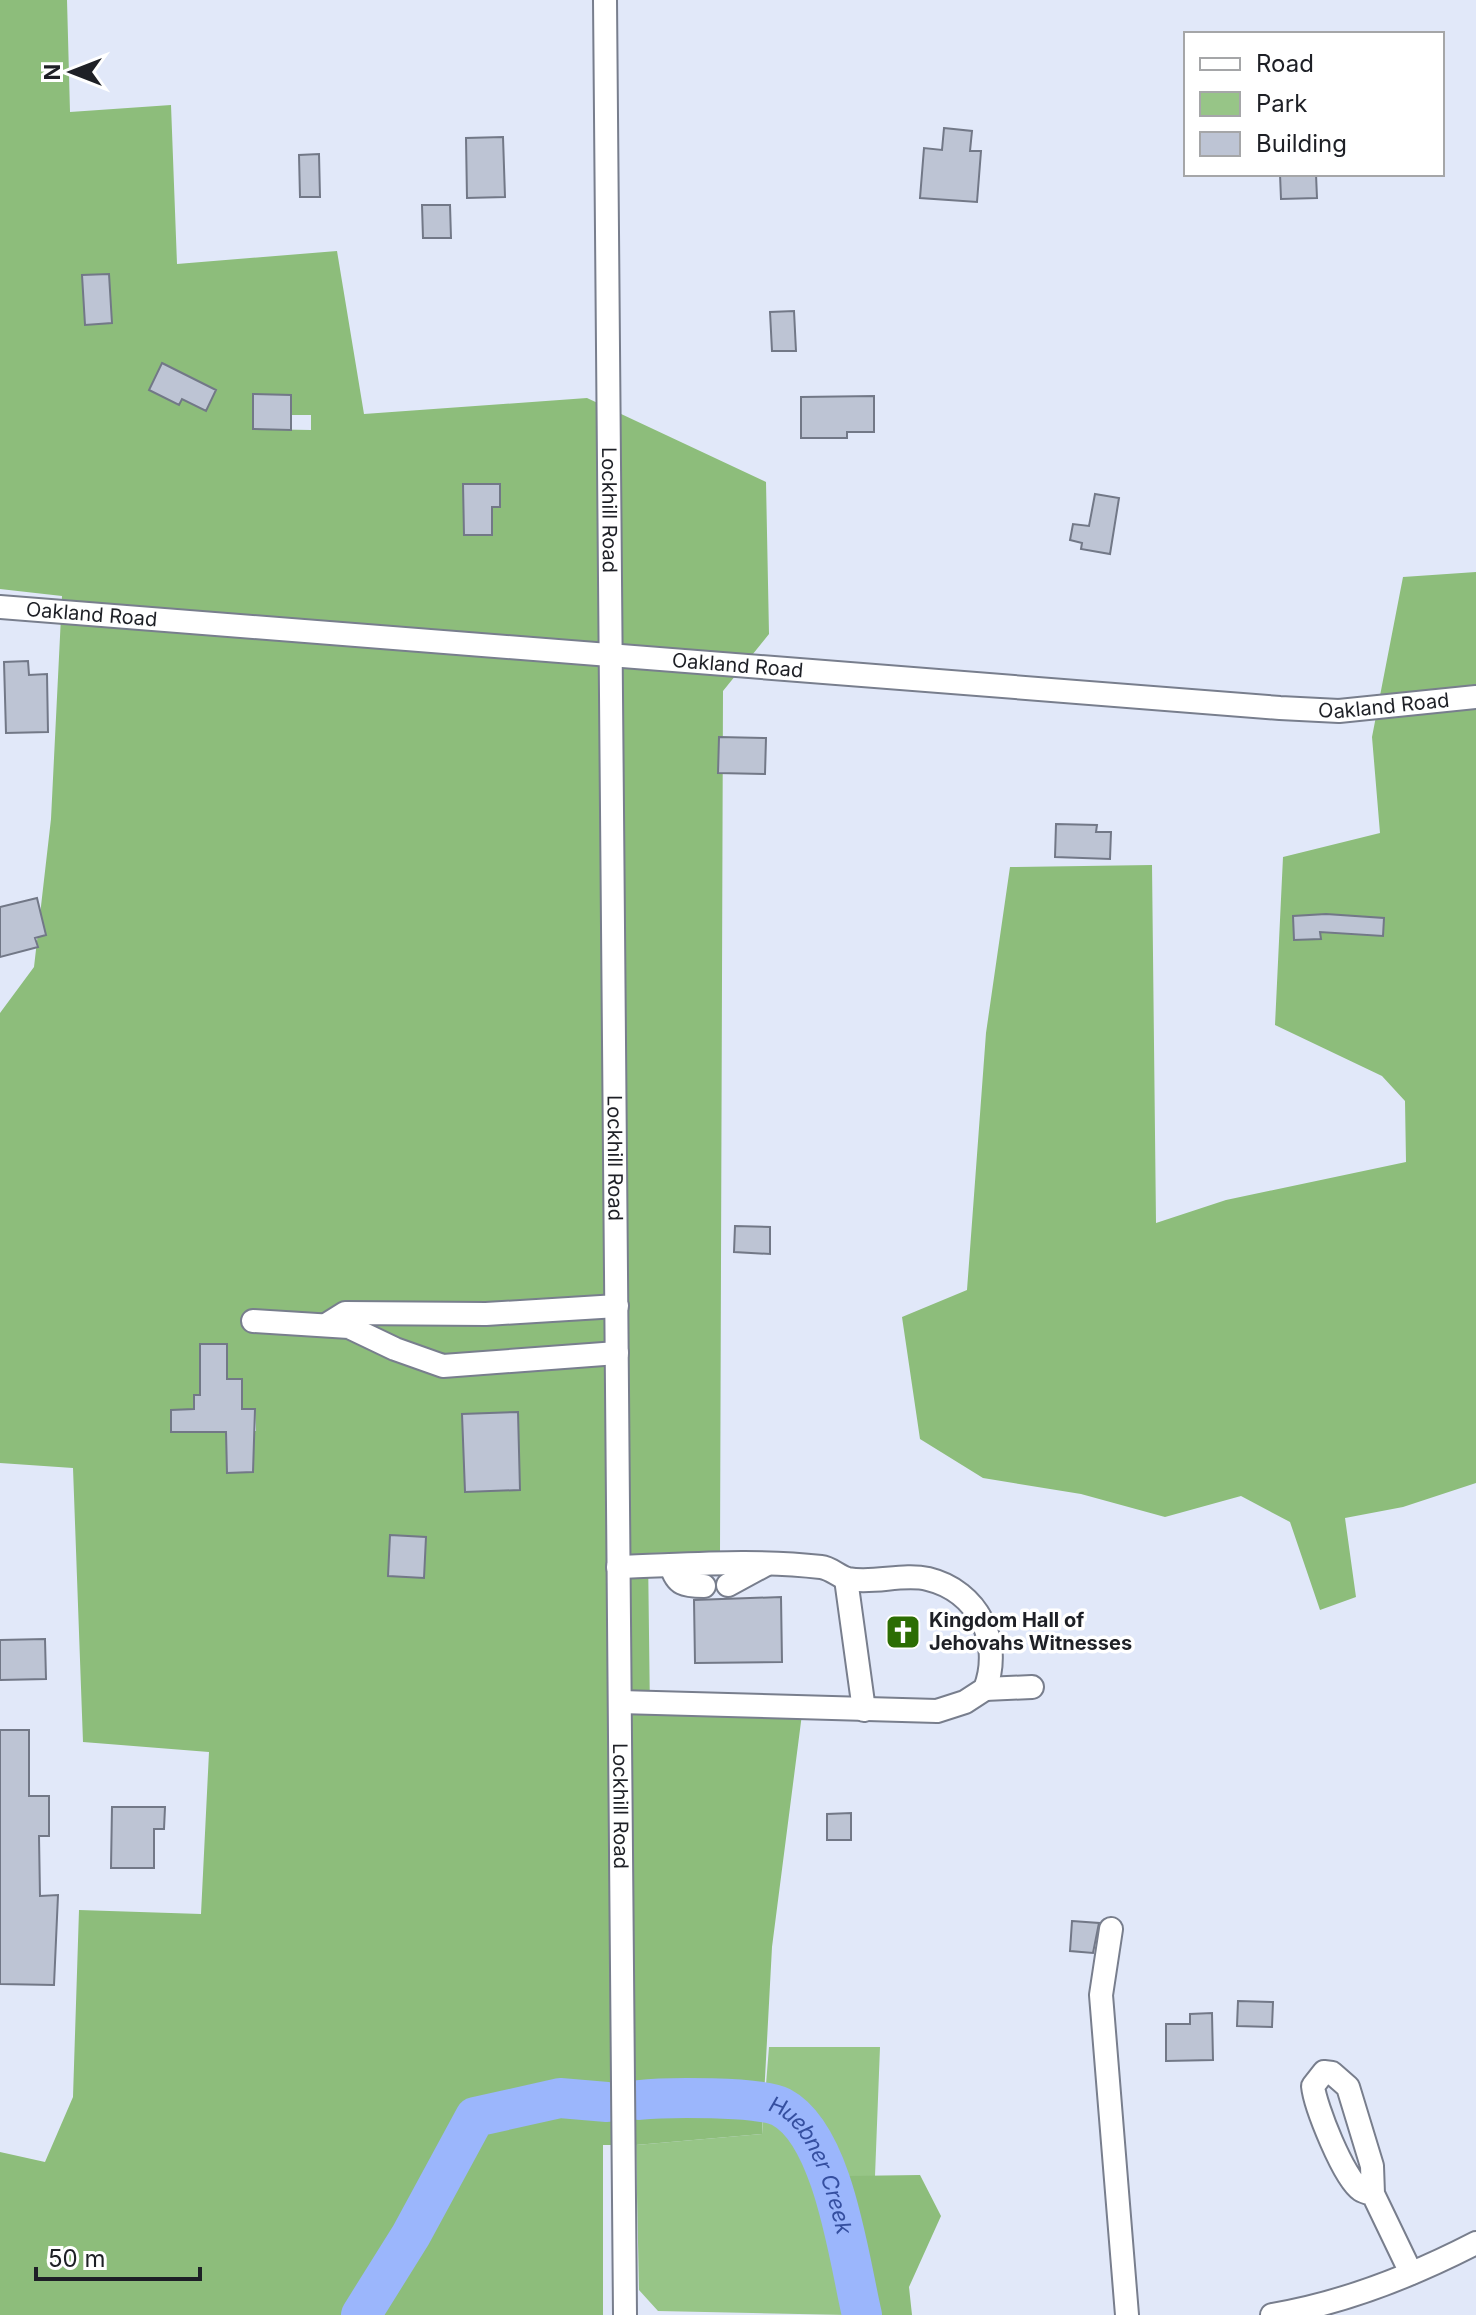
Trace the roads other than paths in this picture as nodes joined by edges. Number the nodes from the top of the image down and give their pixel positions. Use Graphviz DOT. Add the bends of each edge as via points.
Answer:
graph roads {
  1 [pos="605,0"];
  2 [pos="0,607"];
  3 [pos="611,652"];
  4 [pos="1476,697"];
  5 [pos="617,1306"];
  6 [pos="253,1321"];
  7 [pos="326,1325"];
  8 [pos="617,1353"];
  9 [pos="671,1565"];
  10 [pos="765,1565"];
  11 [pos="618,1567"];
  12 [pos="846,1579"];
  13 [pos="728,1585"];
  14 [pos="704,1586"];
  15 [pos="1032,1687"];
  16 [pos="985,1689"];
  17 [pos="620,1702"];
  18 [pos="864,1710"];
  19 [pos="1111,1929"];
  20 [pos="1373,2194"];
  21 [pos="1476,2243"];
  22 [pos="1411,2273"];
  23 [pos="625,2315"];
  24 [pos="1127,2315"];
  25 [pos="1272,2315"];
  1 -- 3 [label="street, Lockhill Road"];
  2 -- 3 [label="street, Oakland Road"];
  3 -- 4 [label="street, Oakland Road" via="1280,708 1339,711"];
  3 -- 5 [label="street, Lockhill Road"];
  5 -- 7 [label="street" via="486,1314 345,1313"];
  5 -- 8 [label="street, Lockhill Road"];
  6 -- 7 [label="street"];
  7 -- 8 [label="street" via="349,1327 443,1366"];
  8 -- 11 [label="street, Lockhill Road"];
  9 -- 10 [label="street"];
  9 -- 11 [label="street"];
  9 -- 14 [label="street" via="674,1578 685,1586"];
  10 -- 12 [label="street" via="825,1568"];
  10 -- 13 [label="street"];
  11 -- 17 [label="street, Lockhill Road"];
  12 -- 16 [label="street" via="928,1579 961,1594 981,1615 992,1650"];
  12 -- 18 [label="street"];
  15 -- 16 [label="street"];
  16 -- 18 [label="street" via="937,1711"];
  17 -- 18 [label="street"];
  17 -- 23 [label="street, Lockhill Road"];
  19 -- 24 [label="street" via="1101,1995"];
  20 -- 20 [label="street" via="1372,2166 1348,2087 1324,2072 1313,2086 1315,2100 1350,2177 1360,2190"];
  20 -- 22 [label="street"];
  21 -- 22 [label="street"];
  22 -- 25 [label="street" via="1334,2302"];
}
